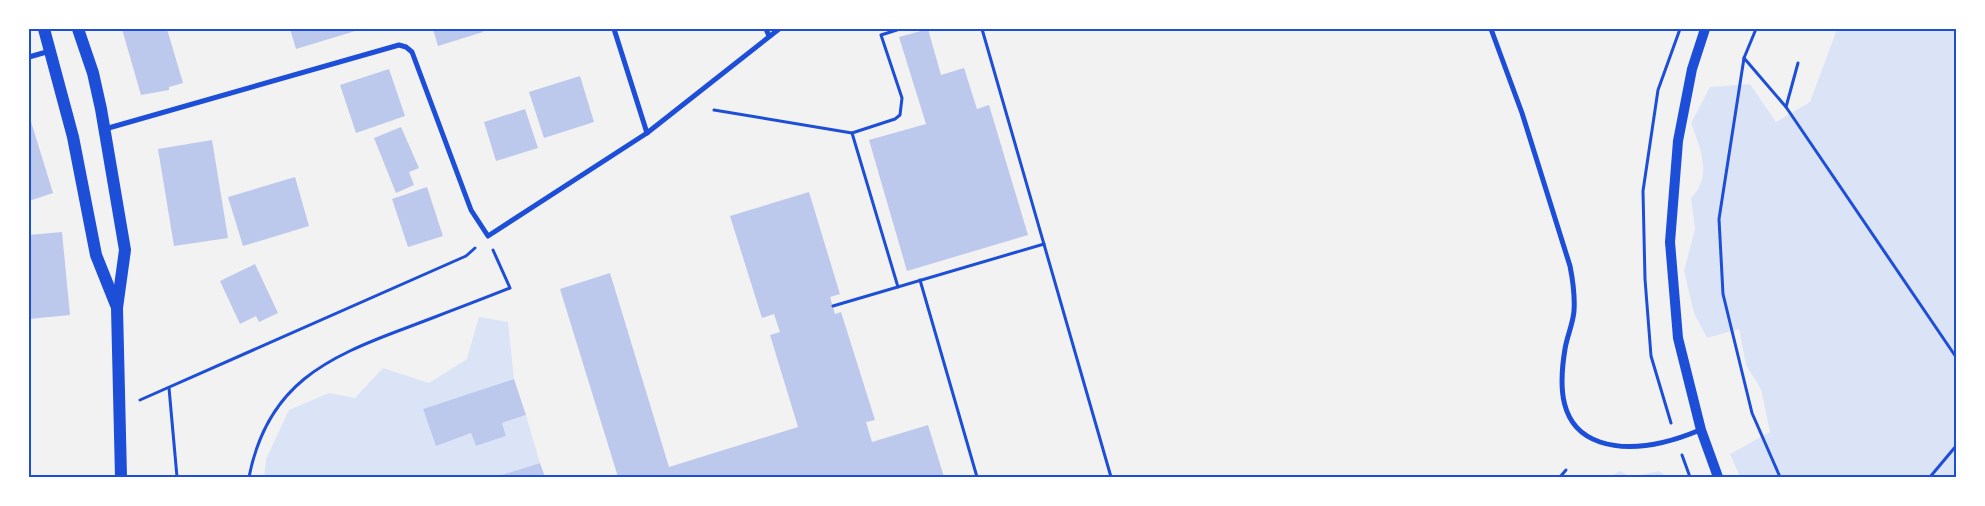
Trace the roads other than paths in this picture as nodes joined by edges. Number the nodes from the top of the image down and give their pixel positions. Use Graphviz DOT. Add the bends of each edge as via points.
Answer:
graph roads {
  1 [pos="44,29"];
  2 [pos="78,29"];
  3 [pos="614,29"];
  4 [pos="766,29"];
  5 [pos="779,29"];
  6 [pos="1491,29"];
  7 [pos="1705,29"];
  8 [pos="769,36"];
  9 [pos="51,51"];
  10 [pos="29,57"];
  11 [pos="104,129"];
  12 [pos="648,133"];
  13 [pos="117,308"];
  14 [pos="1700,430"];
  15 [pos="121,477"];
  16 [pos="1718,477"];
  1 -- 9 [label="main road"];
  2 -- 11 [label="main road" via="93,73"];
  3 -- 12 [label="street"];
  4 -- 8 [label="street"];
  5 -- 8 [label="street"];
  6 -- 14 [label="street" via="1522,113 1570,266 1574,313 1561,380 1561,398 1567,416 1580,431 1595,441 1614,447 1676,440"];
  7 -- 14 [label="main road" via="1692,69 1678,141 1670,242 1678,338"];
  8 -- 12 [label="street"];
  9 -- 10 [label="street"];
  9 -- 13 [label="main road" via="73,137 96,255"];
  11 -- 12 [label="street" via="399,45 412,52 471,210 488,236"];
  11 -- 13 [label="main road" via="125,250"];
  13 -- 15 [label="main road"];
  14 -- 16 [label="main road"];
}
